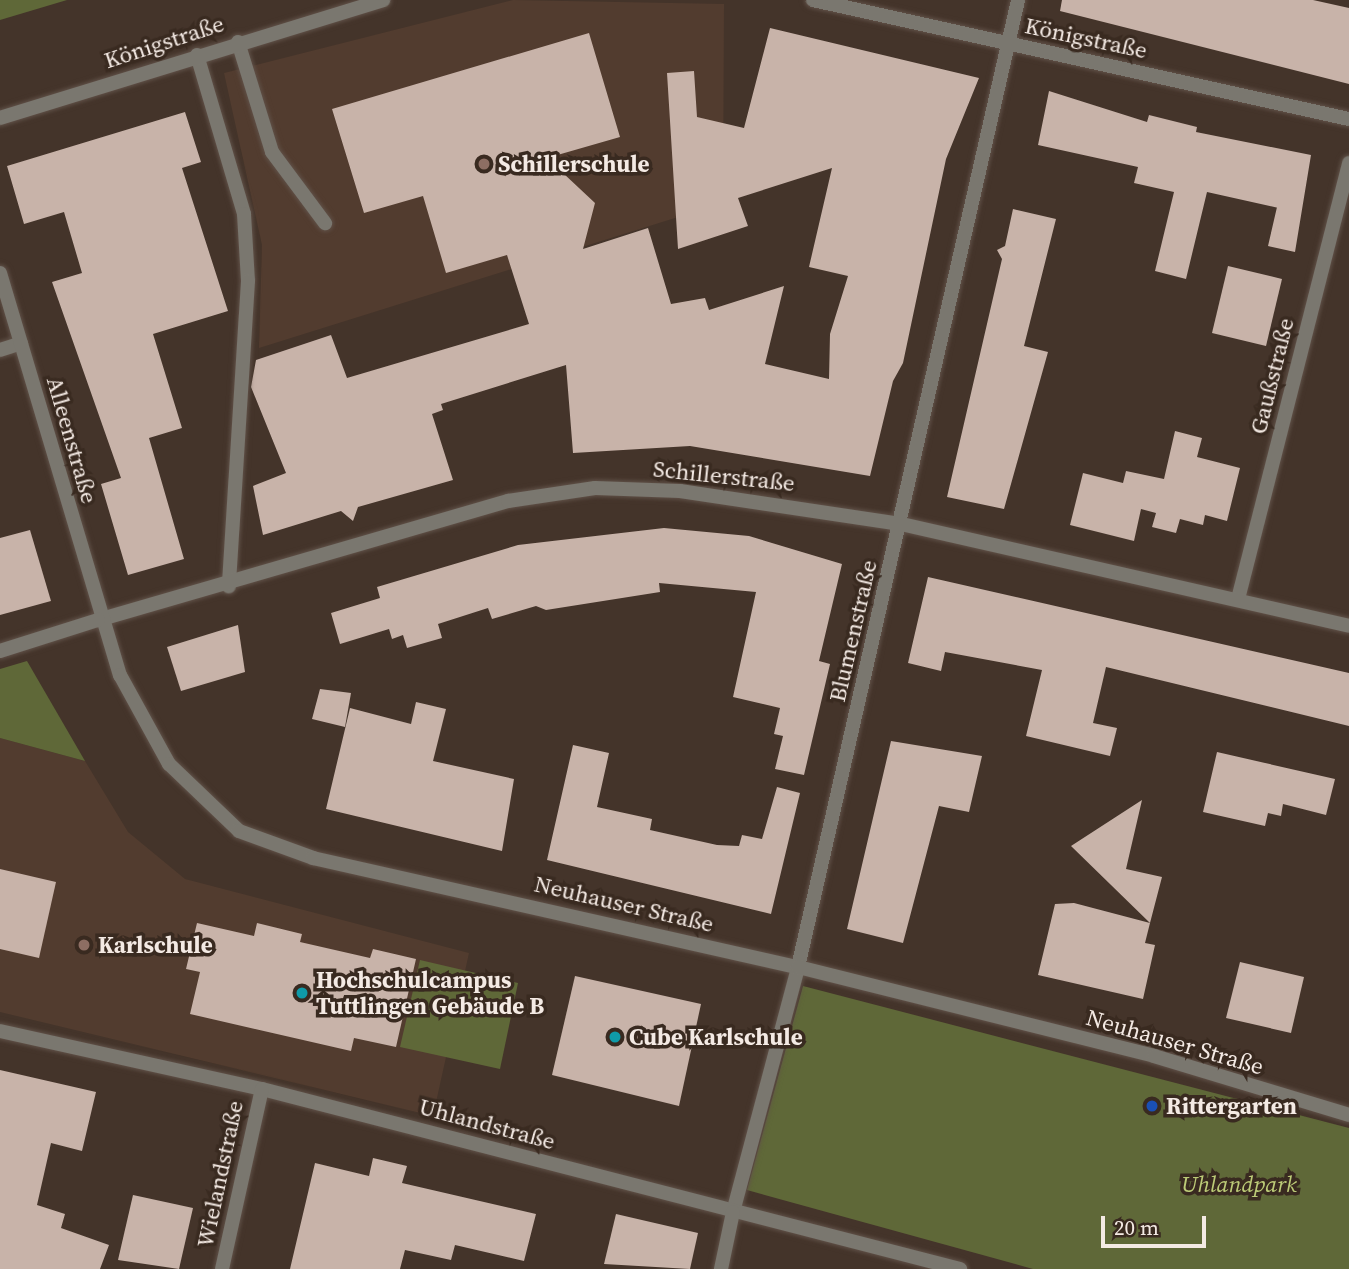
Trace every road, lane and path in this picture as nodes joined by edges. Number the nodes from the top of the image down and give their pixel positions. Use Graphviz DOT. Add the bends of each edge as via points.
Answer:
graph roads {
  1 [pos="383,0"];
  2 [pos="813,0"];
  3 [pos="1018,0"];
  4 [pos="238,42"];
  5 [pos="1006,43"];
  6 [pos="197,55"];
  7 [pos="0,118"];
  8 [pos="1349,119"];
  9 [pos="1349,163"];
  10 [pos="325,223"];
  11 [pos="0,273"];
  12 [pos="21,343"];
  13 [pos="0,350"];
  14 [pos="901,524"];
  15 [pos="229,586"];
  16 [pos="1238,600"];
  17 [pos="98,620"];
  18 [pos="1349,626"];
  19 [pos="0,651"];
  20 [pos="798,967"];
  21 [pos="0,1031"];
  22 [pos="262,1089"];
  23 [pos="1349,1115"];
  24 [pos="733,1212"];
  25 [pos="222,1269"];
  26 [pos="721,1269"];
  27 [pos="960,1269"];
  1 -- 4 [label="street, Königstraße"];
  2 -- 5 [label="street, Königstraße"];
  3 -- 5 [label="street, Blumenstraße"];
  4 -- 6 [label="street, Königstraße"];
  4 -- 10 [label="street" via="272,152"];
  5 -- 8 [label="street, Königstraße"];
  5 -- 14 [label="street, Blumenstraße"];
  6 -- 7 [label="street, Königstraße"];
  6 -- 15 [label="street" via="244,227 248,281"];
  9 -- 16 [label="street, Gaußstraße"];
  11 -- 12 [label="street, Alleenstraße"];
  12 -- 13 [label="street"];
  12 -- 17 [label="street, Alleenstraße"];
  14 -- 15 [label="street, Schillerstraße" via="680,491 595,488 508,501"];
  14 -- 16 [label="street, Schillerstraße"];
  14 -- 20 [label="street, Blumenstraße"];
  15 -- 17 [label="street, Schillerstraße"];
  16 -- 18 [label="street, Schillerstraße"];
  17 -- 19 [label="street"];
  17 -- 20 [label="street, Neuhauser Straße" via="120,675 169,764 239,831 313,858"];
  20 -- 23 [label="street, Neuhauser Straße" via="1154,1056"];
  20 -- 24 [label="street, Blumenstraße"];
  21 -- 22 [label="street, Uhlandstraße"];
  22 -- 24 [label="street, Uhlandstraße"];
  22 -- 25 [label="street, Wielandstraße"];
  24 -- 26 [label="street, Blumenstraße"];
  24 -- 27 [label="street, Uhlandstraße"];
}
